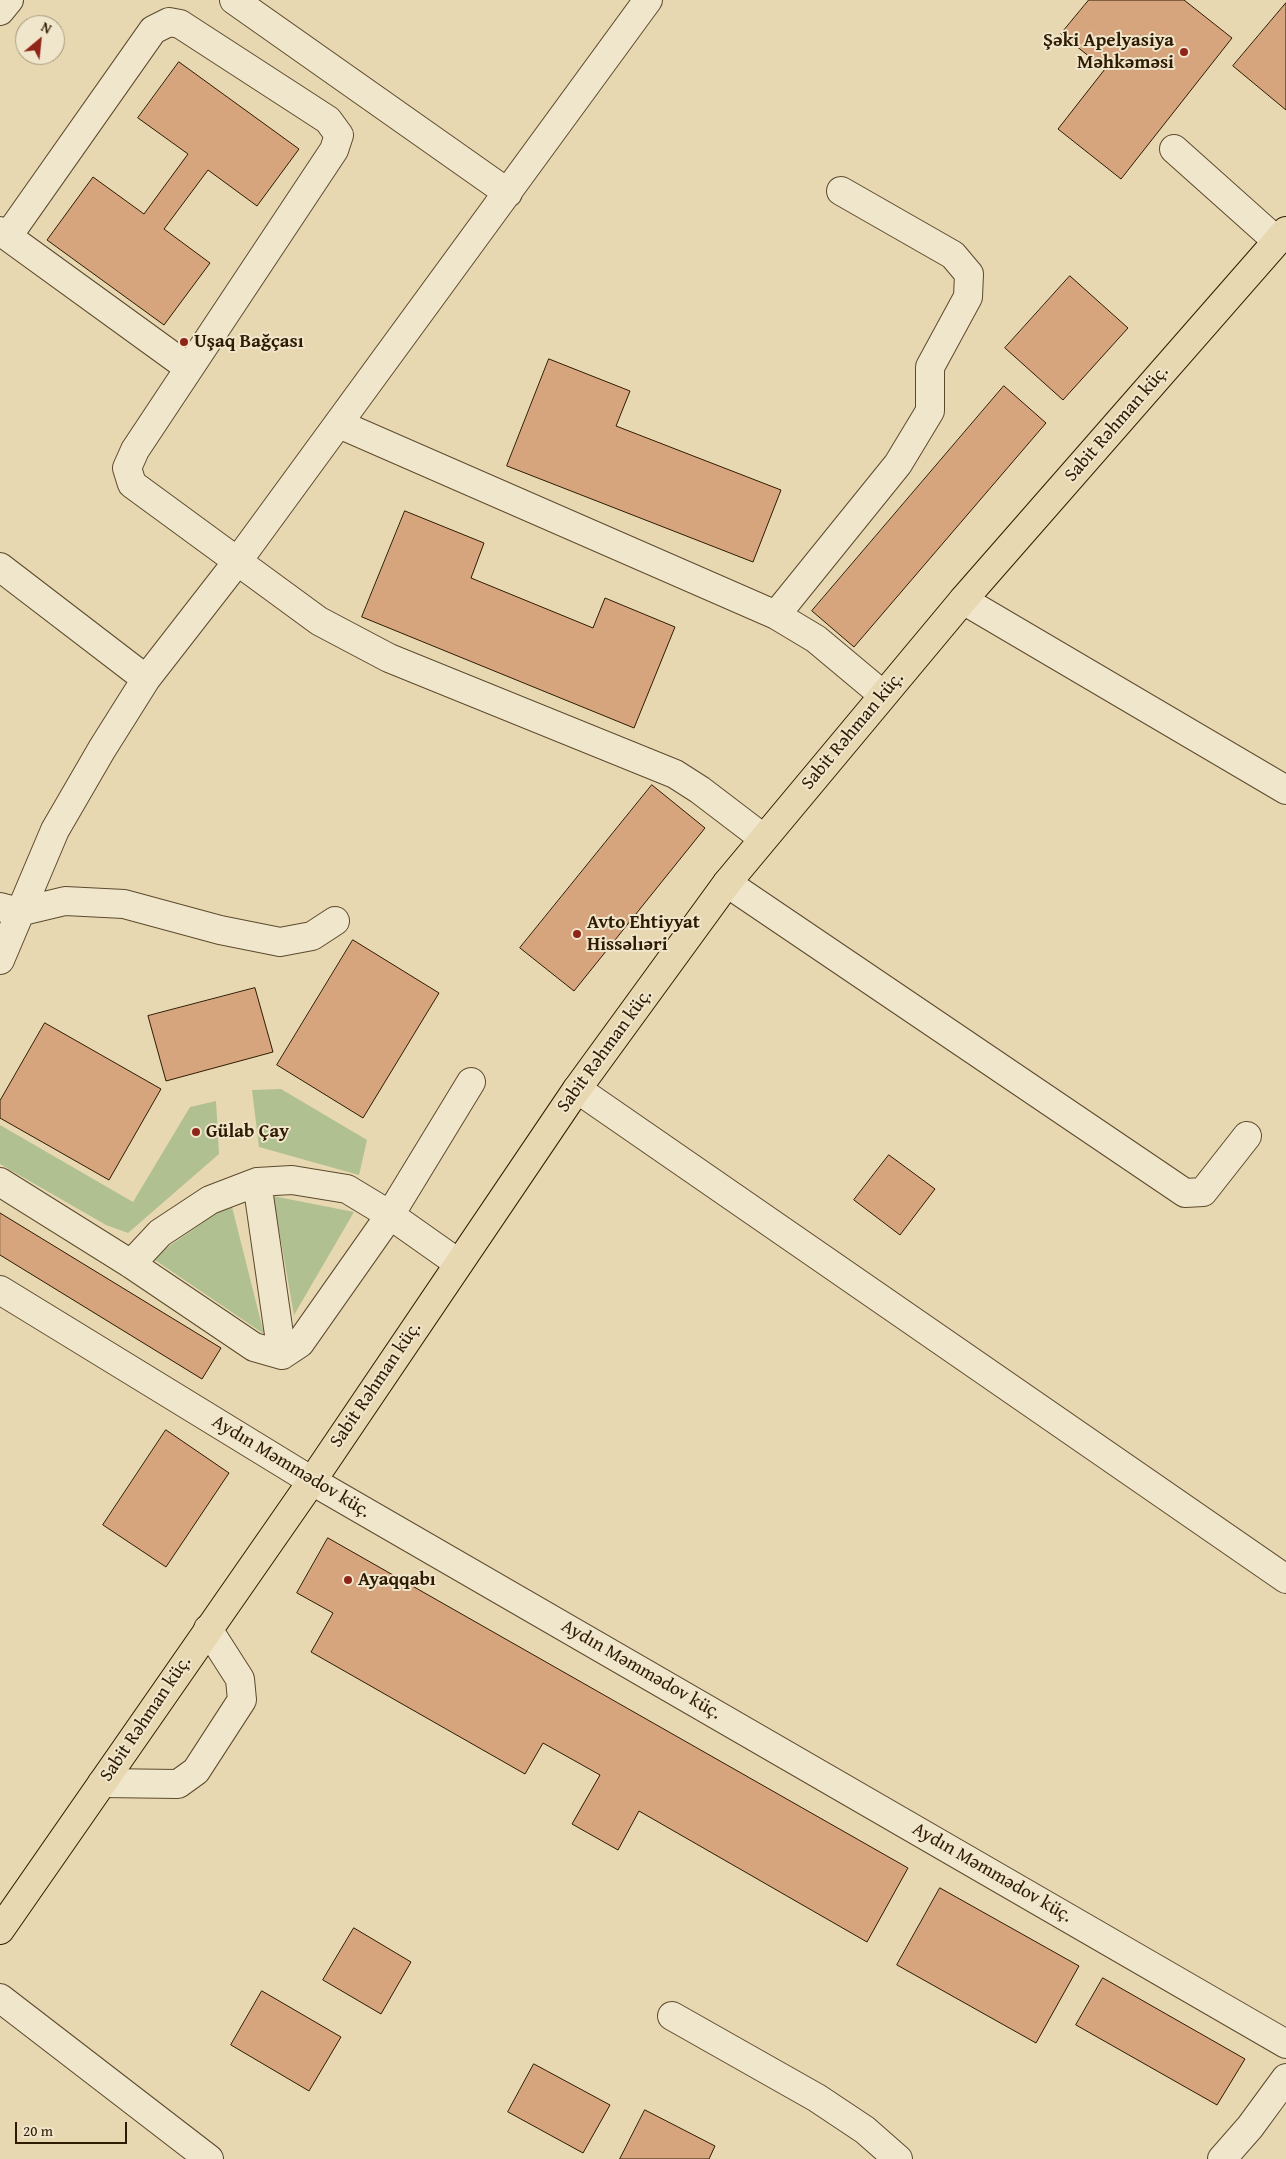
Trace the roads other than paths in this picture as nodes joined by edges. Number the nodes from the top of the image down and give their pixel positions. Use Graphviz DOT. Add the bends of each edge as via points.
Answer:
graph roads {
  1 [pos="9,0"];
  2 [pos="234,0"];
  3 [pos="648,0"];
  4 [pos="0,11"];
  5 [pos="1174,149"];
  6 [pos="841,191"];
  7 [pos="508,193"];
  8 [pos="4,234"];
  9 [pos="1282,236"];
  10 [pos="189,368"];
  11 [pos="339,424"];
  12 [pos="237,562"];
  13 [pos="0,566"];
  14 [pos="963,600"];
  15 [pos="776,616"];
  16 [pos="146,679"];
  17 [pos="883,695"];
  18 [pos="1286,790"];
  19 [pos="763,838"];
  20 [pos="727,883"];
  21 [pos="10,910"];
  22 [pos="335,921"];
  23 [pos="0,960"];
  24 [pos="471,1082"];
  25 [pos="577,1088"];
  26 [pos="1247,1136"];
  27 [pos="0,1182"];
  28 [pos="257,1182"];
  29 [pos="390,1215"];
  30 [pos="458,1263"];
  31 [pos="131,1264"];
  32 [pos="0,1290"];
  33 [pos="282,1355"];
  34 [pos="312,1481"];
  35 [pos="1286,1579"];
  36 [pos="208,1629"];
  37 [pos="102,1783"];
  38 [pos="0,1930"];
  39 [pos="0,1998"];
  40 [pos="672,2016"];
  41 [pos="1286,2044"];
  42 [pos="1286,2078"];
  43 [pos="209,2159"];
  44 [pos="898,2159"];
  45 [pos="1222,2159"];
  1 -- 4 [label="street"];
  2 -- 7 [label="street"];
  3 -- 7 [label="street"];
  5 -- 9 [label="street"];
  6 -- 15 [label="street" via="953,255 969,274 968,296 930,367 930,411 898,464"];
  7 -- 11 [label="street"];
  8 -- 10 [label="street"];
  8 -- 10 [label="street" via="153,30 169,22 180,24 328,120 339,135 334,150"];
  9 -- 14 [label="main road, Sabit Rəhman küç."];
  10 -- 12 [label="street" via="135,450 127,468 132,484"];
  11 -- 12 [label="street"];
  11 -- 15 [label="street"];
  12 -- 16 [label="street"];
  12 -- 19 [label="street" via="319,621 389,658 675,774"];
  13 -- 16 [label="street"];
  14 -- 17 [label="main road, Sabit Rəhman küç."];
  14 -- 18 [label="street"];
  15 -- 17 [label="street" via="816,638"];
  16 -- 21 [label="street"];
  17 -- 19 [label="main road, Sabit Rəhman küç."];
  19 -- 20 [label="main road, Sabit Rəhman küç."];
  20 -- 25 [label="main road, Sabit Rəhman küç."];
  20 -- 26 [label="street" via="1186,1193 1203,1192"];
  21 -- 22 [label="street" via="65,901 124,904 220,930 280,942 312,936"];
  21 -- 23 [label="street"];
  24 -- 29 [label="street"];
  25 -- 30 [label="main road, Sabit Rəhman küç."];
  25 -- 35 [label="street"];
  27 -- 31 [label="street"];
  28 -- 29 [label="street" via="292,1180 347,1189"];
  28 -- 31 [label="street" via="210,1200 160,1233"];
  28 -- 33 [label="street"];
  29 -- 30 [label="street"];
  29 -- 33 [label="street" via="300,1344"];
  30 -- 34 [label="main road, Sabit Rəhman küç."];
  31 -- 33 [label="street" via="254,1347"];
  32 -- 34 [label="street, Aydın Məmmədov küç."];
  34 -- 36 [label="main road, Sabit Rəhman küç."];
  34 -- 41 [label="street, Aydın Məmmədov küç."];
  36 -- 37 [label="main road, Sabit Rəhman küç."];
  36 -- 37 [label="street" via="240,1679 242,1700 196,1771 178,1784"];
  37 -- 38 [label="main road, Sabit Rəhman küç."];
  39 -- 43 [label="street"];
  40 -- 44 [label="street" via="817,2098 865,2130"];
  42 -- 45 [label="street"];
}
